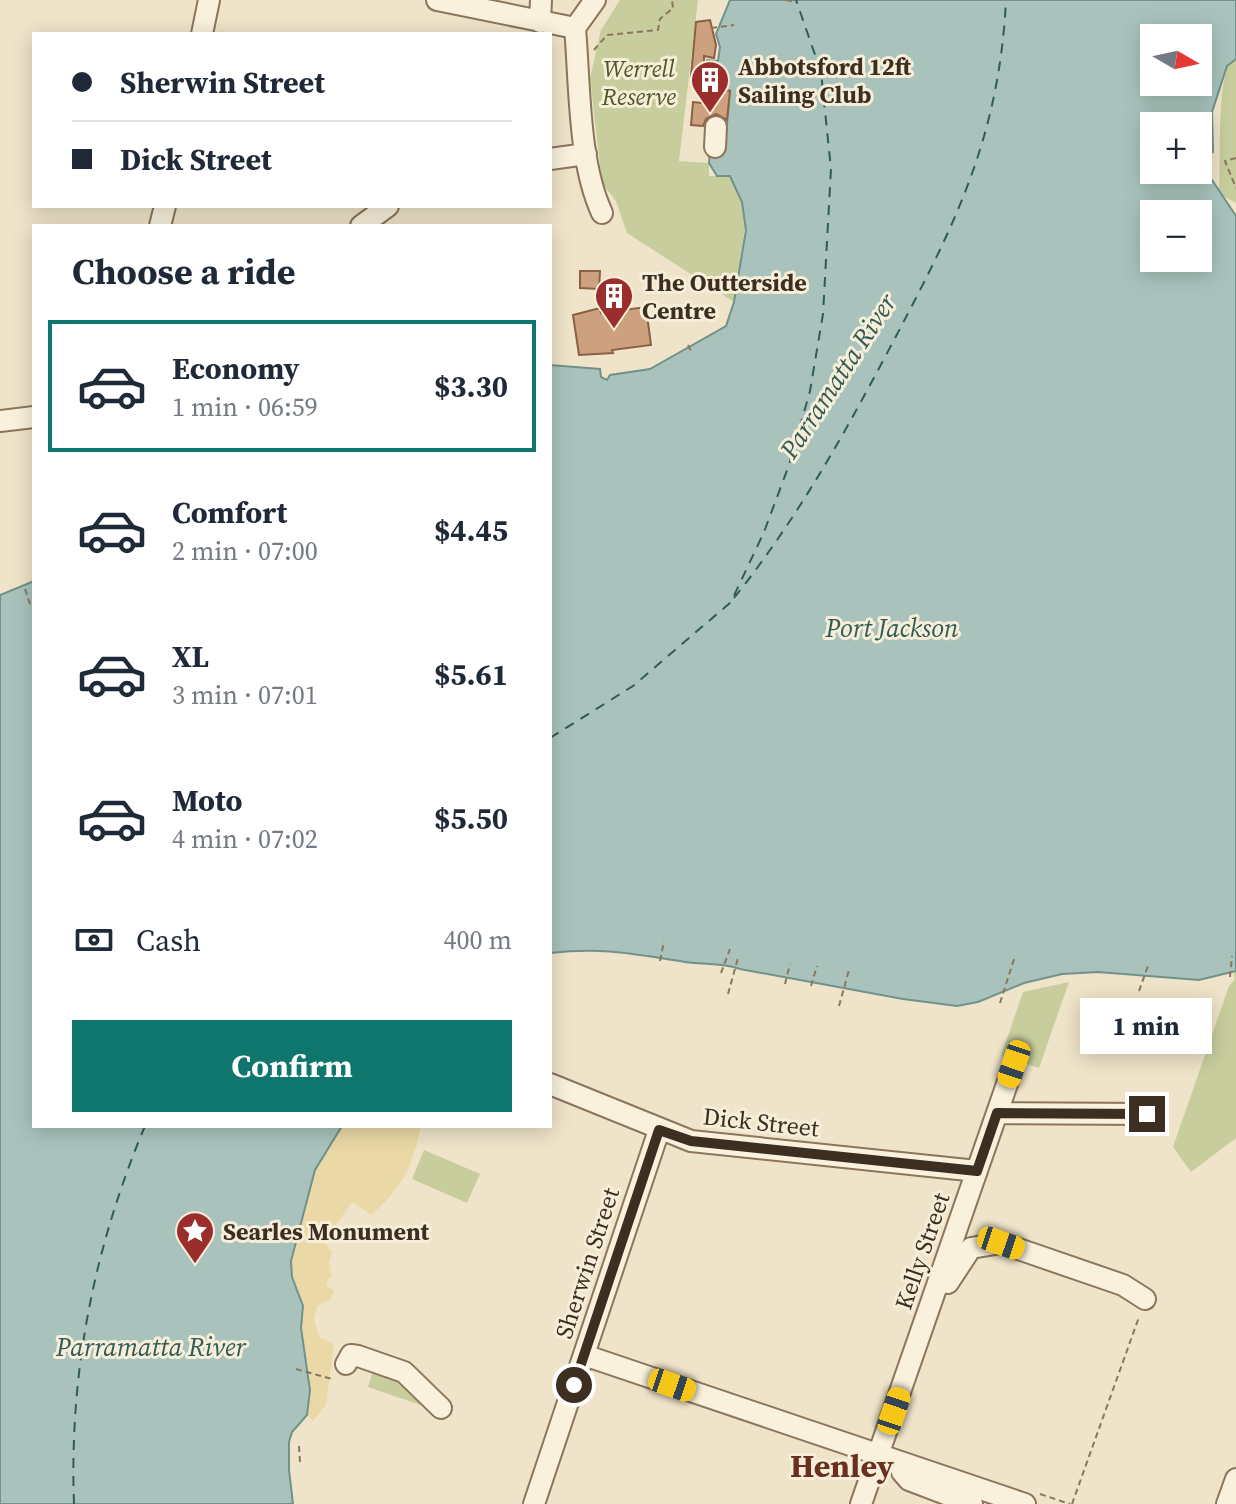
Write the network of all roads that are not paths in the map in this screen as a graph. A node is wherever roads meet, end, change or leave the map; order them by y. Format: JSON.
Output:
{"nodes":[{"id":1,"x":209,"y":0,"type":"edge"},
{"id":2,"x":437,"y":0,"type":"edge"},
{"id":3,"x":541,"y":0,"type":"edge"},
{"id":4,"x":595,"y":0,"type":"edge"},
{"id":5,"x":540,"y":22,"type":"junction"},
{"id":6,"x":575,"y":28,"type":"junction"},
{"id":7,"x":202,"y":32,"type":"edge"},
{"id":8,"x":586,"y":154,"type":"junction"},
{"id":9,"x":552,"y":159,"type":"edge"},
{"id":10,"x":385,"y":208,"type":"edge"},
{"id":11,"x":602,"y":213,"type":"dead end"},
{"id":12,"x":364,"y":224,"type":"edge"},
{"id":13,"x":32,"y":417,"type":"edge"},
{"id":14,"x":0,"y":421,"type":"edge"},
{"id":15,"x":1014,"y":1064,"type":"dead end"},
{"id":16,"x":552,"y":1085,"type":"edge"},
{"id":17,"x":997,"y":1113,"type":"junction"},
{"id":18,"x":1147,"y":1114,"type":"dead end"},
{"id":19,"x":659,"y":1130,"type":"junction"},
{"id":20,"x":977,"y":1171,"type":"junction"},
{"id":21,"x":1145,"y":1299,"type":"road end"},
{"id":22,"x":924,"y":1325,"type":"junction"},
{"id":23,"x":584,"y":1355,"type":"junction"},
{"id":24,"x":346,"y":1364,"type":"dead end"},
{"id":25,"x":441,"y":1408,"type":"dead end"},
{"id":26,"x":879,"y":1455,"type":"junction"},
{"id":27,"x":903,"y":1463,"type":"junction"},
{"id":28,"x":1236,"y":1479,"type":"edge"},
{"id":29,"x":534,"y":1504,"type":"edge"},
{"id":30,"x":861,"y":1504,"type":"edge"},
{"id":31,"x":972,"y":1504,"type":"edge"},
{"id":32,"x":1025,"y":1504,"type":"edge"},
{"id":33,"x":1227,"y":1504,"type":"edge"}],
"edges":[{"from":1,"to":7,"type":"street"},
{"from":2,"to":5,"type":"street"},
{"from":3,"to":5,"type":"street"},
{"from":4,"to":6,"type":"street"},
{"from":5,"to":6,"type":"street"},
{"from":6,"to":8,"type":"street"},
{"from":8,"to":9,"type":"street"},
{"from":8,"to":11,"type":"street"},
{"from":10,"to":12,"type":"street"},
{"from":13,"to":14,"type":"street"},
{"from":15,"to":17,"type":"street","name":"Kelly Street"},
{"from":16,"to":19,"type":"street","name":"Dick Street"},
{"from":17,"to":18,"type":"street"},
{"from":17,"to":20,"type":"street","name":"Kelly Street"},
{"from":19,"to":20,"type":"street","name":"Dick Street"},
{"from":19,"to":23,"type":"street","name":"Sherwin Street"},
{"from":20,"to":22,"type":"street","name":"Kelly Street"},
{"from":21,"to":22,"type":"street"},
{"from":22,"to":26,"type":"street","name":"Kelly Street"},
{"from":23,"to":26,"type":"street"},
{"from":23,"to":29,"type":"street","name":"Sherwin Street"},
{"from":24,"to":25,"type":"street"},
{"from":26,"to":27,"type":"street"},
{"from":26,"to":30,"type":"street","name":"Kelly Street"},
{"from":27,"to":31,"type":"street"},
{"from":27,"to":32,"type":"street"},
{"from":28,"to":33,"type":"street"}]}
